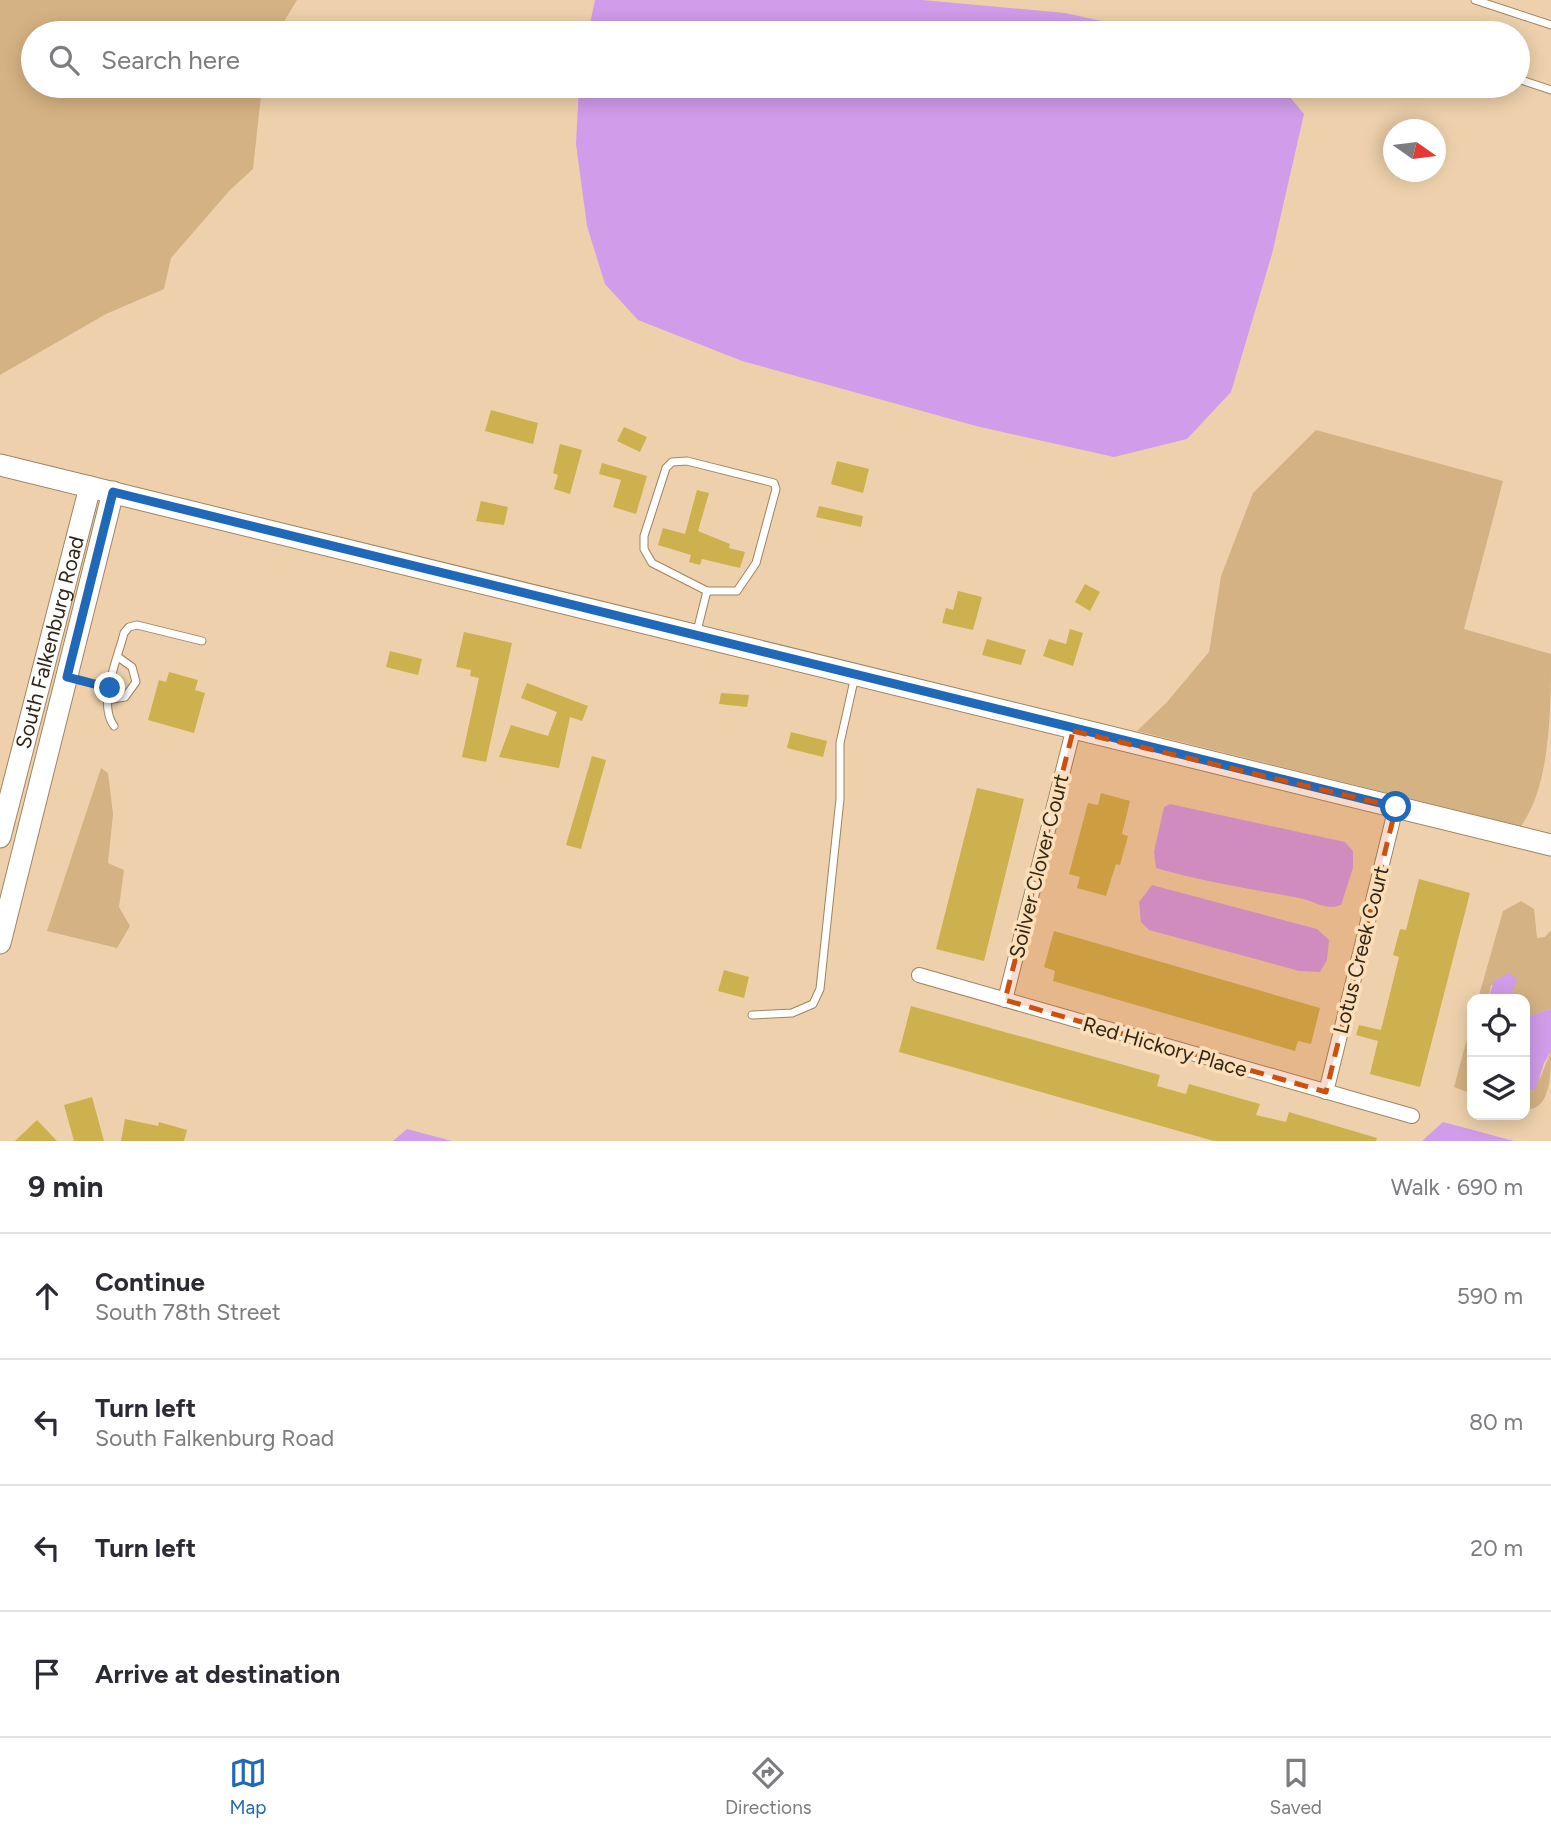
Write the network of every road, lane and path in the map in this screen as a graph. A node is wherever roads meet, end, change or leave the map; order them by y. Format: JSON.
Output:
{"nodes":[{"id":1,"x":1475,"y":0,"type":"edge"},
{"id":2,"x":1551,"y":25,"type":"edge"},
{"id":3,"x":1530,"y":83,"type":"edge"},
{"id":4,"x":1551,"y":90,"type":"edge"},
{"id":5,"x":0,"y":465,"type":"edge"},
{"id":6,"x":90,"y":487,"type":"junction"},
{"id":7,"x":113,"y":492,"type":"junction"},
{"id":8,"x":707,"y":591,"type":"junction"},
{"id":9,"x":696,"y":636,"type":"junction"},
{"id":10,"x":202,"y":641,"type":"dead end"},
{"id":11,"x":118,"y":657,"type":"junction"},
{"id":12,"x":855,"y":676,"type":"junction"},
{"id":13,"x":67,"y":677,"type":"junction"},
{"id":14,"x":110,"y":688,"type":"junction"},
{"id":15,"x":107,"y":700,"type":"junction"},
{"id":16,"x":114,"y":726,"type":"dead end"},
{"id":17,"x":1073,"y":731,"type":"junction"},
{"id":18,"x":1396,"y":807,"type":"junction"},
{"id":19,"x":0,"y":837,"type":"edge"},
{"id":20,"x":1551,"y":845,"type":"edge"},
{"id":21,"x":0,"y":943,"type":"edge"},
{"id":22,"x":919,"y":975,"type":"dead end"},
{"id":23,"x":1005,"y":1000,"type":"junction"},
{"id":24,"x":752,"y":1015,"type":"dead end"},
{"id":25,"x":1326,"y":1093,"type":"junction"},
{"id":26,"x":1412,"y":1116,"type":"dead end"}],
"edges":[{"from":1,"to":2,"type":"lane"},
{"from":3,"to":4,"type":"lane"},
{"from":5,"to":6,"type":"street"},
{"from":6,"to":7,"type":"street"},
{"from":6,"to":19,"type":"street","name":"South Falkenburg Road"},
{"from":7,"to":9,"type":"street"},
{"from":7,"to":13,"type":"street","name":"South Falkenburg Road"},
{"from":8,"to":8,"type":"lane"},
{"from":8,"to":9,"type":"lane"},
{"from":9,"to":12,"type":"street"},
{"from":10,"to":11,"type":"lane"},
{"from":11,"to":14,"type":"lane"},
{"from":11,"to":15,"type":"lane"},
{"from":12,"to":17,"type":"street"},
{"from":12,"to":24,"type":"lane"},
{"from":13,"to":14,"type":"lane"},
{"from":13,"to":21,"type":"street","name":"South Falkenburg Road"},
{"from":14,"to":15,"type":"lane"},
{"from":15,"to":16,"type":"lane"},
{"from":17,"to":18,"type":"street"},
{"from":17,"to":23,"type":"street","name":"Soilver Clover Court"},
{"from":18,"to":20,"type":"street"},
{"from":18,"to":25,"type":"street","name":"Lotus Creek Court"},
{"from":22,"to":23,"type":"street","name":"Red Hickory Place"},
{"from":23,"to":25,"type":"street","name":"Red Hickory Place"},
{"from":25,"to":26,"type":"street","name":"Red Hickory Place"}]}
